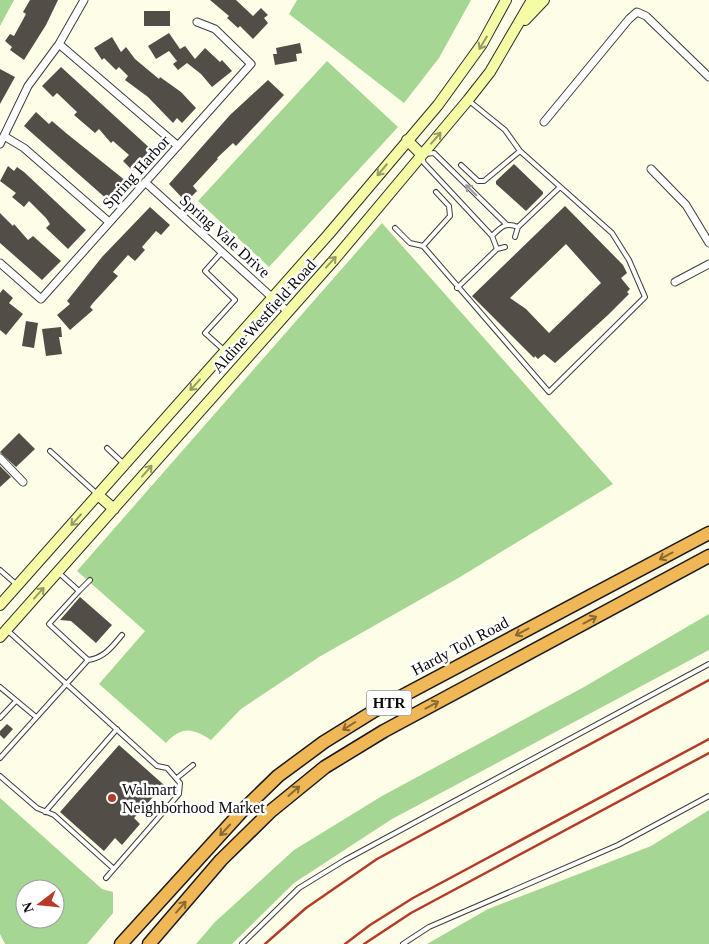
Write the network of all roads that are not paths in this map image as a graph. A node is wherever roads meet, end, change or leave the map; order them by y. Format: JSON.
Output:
{"nodes":[{"id":1,"x":84,"y":0,"type":"edge"},
{"id":2,"x":506,"y":0,"type":"edge"},
{"id":3,"x":532,"y":0,"type":"edge"},
{"id":4,"x":544,"y":0,"type":"edge"},
{"id":5,"x":198,"y":22,"type":"dead end"},
{"id":6,"x":514,"y":32,"type":"junction"},
{"id":7,"x":58,"y":44,"type":"junction"},
{"id":8,"x":709,"y":77,"type":"edge"},
{"id":9,"x":468,"y":100,"type":"junction"},
{"id":10,"x":544,"y":122,"type":"dead end"},
{"id":11,"x":4,"y":136,"type":"junction"},
{"id":12,"x":407,"y":140,"type":"junction"},
{"id":13,"x":0,"y":144,"type":"edge"},
{"id":14,"x":178,"y":146,"type":"junction"},
{"id":15,"x":520,"y":151,"type":"junction"},
{"id":16,"x":421,"y":154,"type":"junction"},
{"id":17,"x":461,"y":165,"type":"dead end"},
{"id":18,"x":651,"y":169,"type":"dead end"},
{"id":19,"x":145,"y":182,"type":"junction"},
{"id":20,"x":560,"y":187,"type":"junction"},
{"id":21,"x":436,"y":192,"type":"dead end"},
{"id":22,"x":109,"y":222,"type":"junction"},
{"id":23,"x":506,"y":224,"type":"junction"},
{"id":24,"x":518,"y":227,"type":"junction"},
{"id":25,"x":395,"y":228,"type":"dead end"},
{"id":26,"x":492,"y":236,"type":"junction"},
{"id":27,"x":515,"y":236,"type":"dead end"},
{"id":28,"x":709,"y":243,"type":"edge"},
{"id":29,"x":422,"y":246,"type":"junction"},
{"id":30,"x":505,"y":247,"type":"dead end"},
{"id":31,"x":496,"y":250,"type":"junction"},
{"id":32,"x":222,"y":252,"type":"junction"},
{"id":33,"x":0,"y":263,"type":"edge"},
{"id":34,"x":709,"y":264,"type":"edge"},
{"id":35,"x":675,"y":282,"type":"dead end"},
{"id":36,"x":457,"y":288,"type":"junction"},
{"id":37,"x":272,"y":298,"type":"junction"},
{"id":38,"x":287,"y":311,"type":"junction"},
{"id":39,"x":225,"y":352,"type":"junction"},
{"id":40,"x":107,"y":448,"type":"dead end"},
{"id":41,"x":50,"y":451,"type":"dead end"},
{"id":42,"x":0,"y":458,"type":"edge"},
{"id":43,"x":124,"y":464,"type":"junction"},
{"id":44,"x":23,"y":482,"type":"dead end"},
{"id":45,"x":98,"y":495,"type":"junction"},
{"id":46,"x":114,"y":509,"type":"junction"},
{"id":47,"x":709,"y":533,"type":"edge"},
{"id":48,"x":709,"y":556,"type":"edge"},
{"id":49,"x":0,"y":570,"type":"edge"},
{"id":50,"x":58,"y":572,"type":"junction"},
{"id":51,"x":90,"y":580,"type":"dead end"},
{"id":52,"x":17,"y":586,"type":"junction"},
{"id":53,"x":79,"y":591,"type":"junction"},
{"id":54,"x":0,"y":605,"type":"edge"},
{"id":55,"x":2,"y":630,"type":"edge"},
{"id":56,"x":122,"y":635,"type":"dead end"},
{"id":57,"x":88,"y":660,"type":"junction"},
{"id":58,"x":709,"y":664,"type":"edge"},
{"id":59,"x":66,"y":682,"type":"junction"},
{"id":60,"x":0,"y":687,"type":"edge"},
{"id":61,"x":16,"y":701,"type":"junction"},
{"id":62,"x":36,"y":717,"type":"junction"},
{"id":63,"x":0,"y":718,"type":"edge"},
{"id":64,"x":118,"y":729,"type":"junction"},
{"id":65,"x":0,"y":758,"type":"edge"},
{"id":66,"x":193,"y":766,"type":"dead end"},
{"id":67,"x":0,"y":776,"type":"edge"},
{"id":68,"x":178,"y":778,"type":"junction"},
{"id":69,"x":709,"y":796,"type":"edge"},
{"id":70,"x":45,"y":812,"type":"junction"},
{"id":71,"x":114,"y":869,"type":"junction"},
{"id":72,"x":106,"y":878,"type":"dead end"},
{"id":73,"x":120,"y":944,"type":"edge"},
{"id":74,"x":149,"y":944,"type":"edge"},
{"id":75,"x":242,"y":944,"type":"edge"},
{"id":76,"x":403,"y":944,"type":"edge"}],
"edges":[{"from":1,"to":7,"type":"street"},
{"from":2,"to":12,"type":"main road","name":"Aldine Westfield Road","one_way":true},
{"from":3,"to":6,"type":"main road","name":"Aldine Westfield Road"},
{"from":4,"to":6,"type":"main road"},
{"from":5,"to":14,"type":"street","name":"Spring Harbor"},
{"from":6,"to":9,"type":"main road","name":"Aldine Westfield Road"},
{"from":7,"to":11,"type":"street"},
{"from":7,"to":14,"type":"street"},
{"from":8,"to":10,"type":"street"},
{"from":9,"to":15,"type":"lane"},
{"from":16,"to":9,"type":"main road","name":"Aldine Westfield Road","one_way":true},
{"from":11,"to":13,"type":"street"},
{"from":11,"to":22,"type":"street"},
{"from":12,"to":16,"type":"main road"},
{"from":12,"to":37,"type":"main road","name":"Aldine Westfield Road","one_way":true},
{"from":14,"to":19,"type":"street","name":"Spring Harbor"},
{"from":15,"to":17,"type":"lane"},
{"from":15,"to":20,"type":"lane"},
{"from":23,"to":16,"type":"lane","one_way":true},
{"from":16,"to":26,"type":"lane"},
{"from":38,"to":16,"type":"main road","name":"Aldine Westfield Road","one_way":true},
{"from":18,"to":28,"type":"street"},
{"from":19,"to":22,"type":"street","name":"Spring Harbor"},
{"from":19,"to":32,"type":"street","name":"Spring Vale Drive"},
{"from":20,"to":24,"type":"lane"},
{"from":20,"to":36,"type":"lane"},
{"from":21,"to":29,"type":"lane"},
{"from":22,"to":33,"type":"street","name":"Spring Harbor"},
{"from":23,"to":24,"type":"lane"},
{"from":23,"to":26,"type":"lane"},
{"from":24,"to":27,"type":"lane"},
{"from":25,"to":29,"type":"lane"},
{"from":26,"to":31,"type":"lane"},
{"from":29,"to":36,"type":"lane"},
{"from":30,"to":31,"type":"lane"},
{"from":31,"to":36,"type":"lane"},
{"from":32,"to":37,"type":"street","name":"Spring Vale Drive"},
{"from":32,"to":39,"type":"lane"},
{"from":34,"to":35,"type":"street"},
{"from":37,"to":38,"type":"street","name":"Spring Vale Drive"},
{"from":37,"to":39,"type":"main road","name":"Aldine Westfield Road"},
{"from":46,"to":38,"type":"main road","name":"Aldine Westfield Road","one_way":true},
{"from":39,"to":43,"type":"main road","name":"Aldine Westfield Road","one_way":true},
{"from":40,"to":43,"type":"lane"},
{"from":41,"to":45,"type":"lane"},
{"from":42,"to":44,"type":"street"},
{"from":43,"to":45,"type":"main road","name":"Aldine Westfield Road"},
{"from":45,"to":46,"type":"main road"},
{"from":45,"to":52,"type":"main road","name":"Aldine Westfield Road","one_way":true},
{"from":46,"to":50,"type":"main road","name":"Aldine Westfield Road"},
{"from":47,"to":73,"type":"highway","name":"Hardy Toll Road","number":"HTR","one_way":true},
{"from":74,"to":48,"type":"highway","number":"HTR","one_way":true},
{"from":49,"to":52,"type":"lane"},
{"from":50,"to":53,"type":"lane"},
{"from":55,"to":50,"type":"main road","name":"Aldine Westfield Road","one_way":true},
{"from":51,"to":53,"type":"lane"},
{"from":52,"to":54,"type":"main road","name":"Aldine Westfield Road"},
{"from":53,"to":57,"type":"lane"},
{"from":55,"to":59,"type":"lane"},
{"from":56,"to":57,"type":"lane"},
{"from":57,"to":59,"type":"lane"},
{"from":58,"to":75,"type":"lane"},
{"from":59,"to":62,"type":"lane"},
{"from":59,"to":64,"type":"lane"},
{"from":60,"to":61,"type":"lane"},
{"from":61,"to":62,"type":"lane"},
{"from":61,"to":63,"type":"lane"},
{"from":62,"to":65,"type":"lane"},
{"from":64,"to":68,"type":"lane"},
{"from":64,"to":70,"type":"lane"},
{"from":66,"to":68,"type":"lane"},
{"from":67,"to":70,"type":"lane"},
{"from":68,"to":71,"type":"lane"},
{"from":69,"to":76,"type":"lane"},
{"from":70,"to":71,"type":"lane"},
{"from":71,"to":72,"type":"lane"}]}
